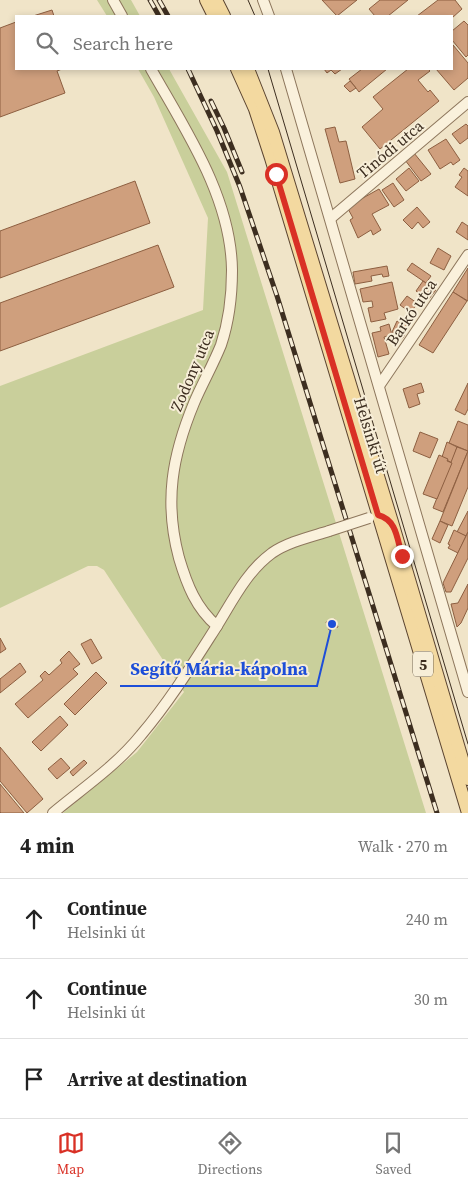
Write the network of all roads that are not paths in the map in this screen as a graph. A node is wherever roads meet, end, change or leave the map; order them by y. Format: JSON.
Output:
{"nodes":[{"id":1,"x":113,"y":0,"type":"edge"},
{"id":2,"x":206,"y":0,"type":"edge"},
{"id":3,"x":216,"y":0,"type":"edge"},
{"id":4,"x":263,"y":0,"type":"edge"},
{"id":5,"x":121,"y":15,"type":"edge"},
{"id":6,"x":214,"y":15,"type":"edge"},
{"id":7,"x":224,"y":15,"type":"edge"},
{"id":8,"x":269,"y":15,"type":"edge"},
{"id":9,"x":153,"y":70,"type":"edge"},
{"id":10,"x":237,"y":70,"type":"edge"},
{"id":11,"x":248,"y":70,"type":"edge"},
{"id":12,"x":286,"y":70,"type":"edge"},
{"id":13,"x":468,"y":102,"type":"edge"},
{"id":14,"x":331,"y":218,"type":"junction"},
{"id":15,"x":468,"y":255,"type":"edge"},
{"id":16,"x":379,"y":386,"type":"junction"},
{"id":17,"x":386,"y":501,"type":"junction"},
{"id":18,"x":373,"y":517,"type":"junction"},
{"id":19,"x":392,"y":522,"type":"junction"},
{"id":20,"x":217,"y":626,"type":"junction"},
{"id":21,"x":468,"y":692,"type":"edge"},
{"id":22,"x":468,"y":779,"type":"edge"},
{"id":23,"x":53,"y":813,"type":"edge"},
{"id":24,"x":468,"y":813,"type":"edge"}],
"edges":[{"from":1,"to":5,"type":"street"},
{"from":2,"to":6,"type":"main road"},
{"from":3,"to":7,"type":"main road"},
{"from":4,"to":8,"type":"street"},
{"from":9,"to":20,"type":"street","name":"Zodony utca"},
{"from":10,"to":18,"type":"main road","name":"Helsinki út","number":"5"},
{"from":11,"to":17,"type":"main road","name":"Helsinki út","number":"5"},
{"from":12,"to":14,"type":"street","name":"Helsinki út"},
{"from":13,"to":14,"type":"street","name":"Tinódi utca"},
{"from":14,"to":16,"type":"street","name":"Helsinki út"},
{"from":15,"to":16,"type":"street","name":"Barkó utca"},
{"from":16,"to":21,"type":"street","name":"Helsinki út"},
{"from":17,"to":18,"type":"main road"},
{"from":17,"to":19,"type":"main road","name":"Helsinki út","number":"5"},
{"from":18,"to":19,"type":"main road"},
{"from":18,"to":20,"type":"street","bridge":true},
{"from":18,"to":24,"type":"main road","name":"Helsinki út","number":"5"},
{"from":19,"to":22,"type":"main road","name":"Helsinki út","number":"5"},
{"from":20,"to":23,"type":"street"}]}
